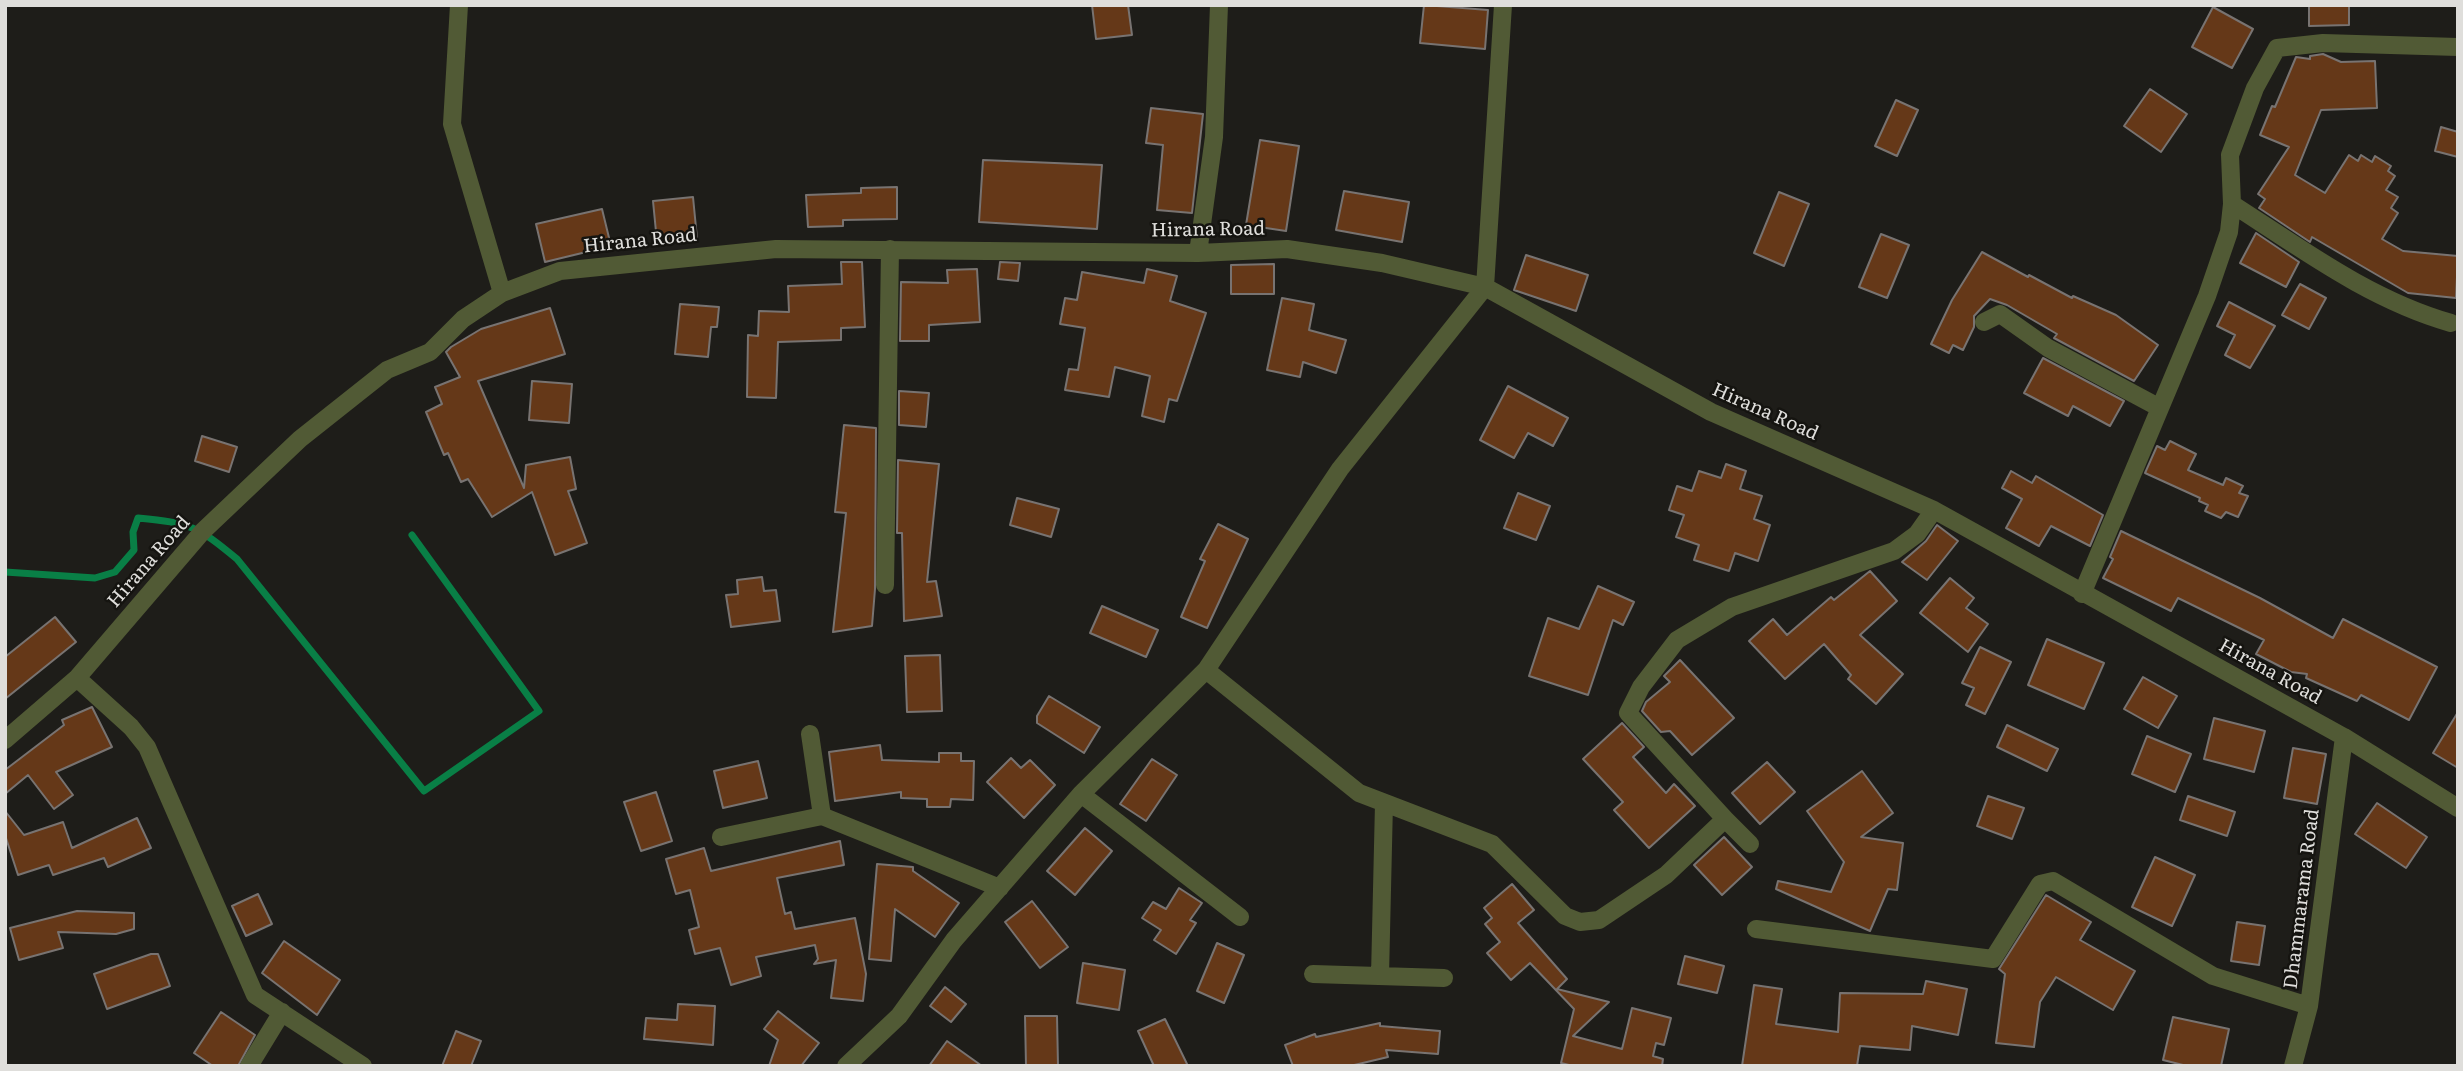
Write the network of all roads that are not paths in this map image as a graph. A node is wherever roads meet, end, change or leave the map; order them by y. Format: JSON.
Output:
{"nodes":[{"id":1,"x":459,"y":5,"type":"edge"},
{"id":2,"x":1219,"y":5,"type":"edge"},
{"id":3,"x":1503,"y":5,"type":"edge"},
{"id":4,"x":2458,"y":47,"type":"edge"},
{"id":5,"x":2232,"y":204,"type":"junction"},
{"id":6,"x":890,"y":249,"type":"junction"},
{"id":7,"x":1198,"y":253,"type":"junction"},
{"id":8,"x":1485,"y":287,"type":"junction"},
{"id":9,"x":502,"y":293,"type":"junction"},
{"id":10,"x":1984,"y":321,"type":"dead end"},
{"id":11,"x":2451,"y":323,"type":"dead end"},
{"id":12,"x":2160,"y":408,"type":"junction"},
{"id":13,"x":1934,"y":510,"type":"junction"},
{"id":14,"x":885,"y":585,"type":"dead end"},
{"id":15,"x":2082,"y":594,"type":"junction"},
{"id":16,"x":1206,"y":670,"type":"junction"},
{"id":17,"x":77,"y":678,"type":"junction"},
{"id":18,"x":810,"y":734,"type":"dead end"},
{"id":19,"x":2344,"y":737,"type":"junction"},
{"id":20,"x":5,"y":740,"type":"edge"},
{"id":21,"x":1082,"y":794,"type":"junction"},
{"id":22,"x":1384,"y":803,"type":"junction"},
{"id":23,"x":2458,"y":808,"type":"edge"},
{"id":24,"x":822,"y":816,"type":"junction"},
{"id":25,"x":1725,"y":819,"type":"junction"},
{"id":26,"x":721,"y":837,"type":"dead end"},
{"id":27,"x":1750,"y":844,"type":"dead end"},
{"id":28,"x":1000,"y":888,"type":"junction"},
{"id":29,"x":1240,"y":917,"type":"dead end"},
{"id":30,"x":1756,"y":929,"type":"dead end"},
{"id":31,"x":1312,"y":974,"type":"dead end"},
{"id":32,"x":1380,"y":976,"type":"junction"},
{"id":33,"x":1444,"y":978,"type":"dead end"},
{"id":34,"x":2309,"y":1006,"type":"junction"},
{"id":35,"x":282,"y":1012,"type":"junction"},
{"id":36,"x":249,"y":1066,"type":"edge"},
{"id":37,"x":363,"y":1066,"type":"edge"},
{"id":38,"x":846,"y":1066,"type":"edge"},
{"id":39,"x":2293,"y":1066,"type":"edge"}],
"edges":[{"from":1,"to":9,"type":"street"},
{"from":2,"to":7,"type":"street"},
{"from":3,"to":8,"type":"street"},
{"from":4,"to":5,"type":"street"},
{"from":5,"to":11,"type":"street"},
{"from":5,"to":12,"type":"street"},
{"from":6,"to":7,"type":"street","name":"Hirana Road"},
{"from":6,"to":9,"type":"street","name":"Hirana Road"},
{"from":6,"to":14,"type":"street"},
{"from":7,"to":8,"type":"street","name":"Hirana Road"},
{"from":8,"to":13,"type":"street","name":"Hirana Road"},
{"from":8,"to":16,"type":"street"},
{"from":9,"to":17,"type":"street","name":"Hirana Road"},
{"from":10,"to":12,"type":"street"},
{"from":12,"to":15,"type":"street"},
{"from":13,"to":15,"type":"street","name":"Hirana Road"},
{"from":13,"to":25,"type":"street"},
{"from":15,"to":19,"type":"street","name":"Hirana Road"},
{"from":16,"to":21,"type":"street"},
{"from":16,"to":22,"type":"street"},
{"from":17,"to":20,"type":"street","name":"Hirana Road"},
{"from":17,"to":35,"type":"street"},
{"from":18,"to":24,"type":"street"},
{"from":19,"to":23,"type":"street","name":"Hirana Road"},
{"from":19,"to":34,"type":"street","name":"Dhammarama Road"},
{"from":21,"to":28,"type":"street"},
{"from":21,"to":29,"type":"street"},
{"from":22,"to":25,"type":"street"},
{"from":22,"to":32,"type":"street"},
{"from":24,"to":26,"type":"street"},
{"from":24,"to":28,"type":"street"},
{"from":25,"to":27,"type":"street"},
{"from":28,"to":38,"type":"street"},
{"from":30,"to":34,"type":"street"},
{"from":31,"to":32,"type":"street"},
{"from":32,"to":33,"type":"street"},
{"from":34,"to":39,"type":"street","name":"Dhammarama Road"},
{"from":35,"to":36,"type":"street"},
{"from":35,"to":37,"type":"street"}]}
